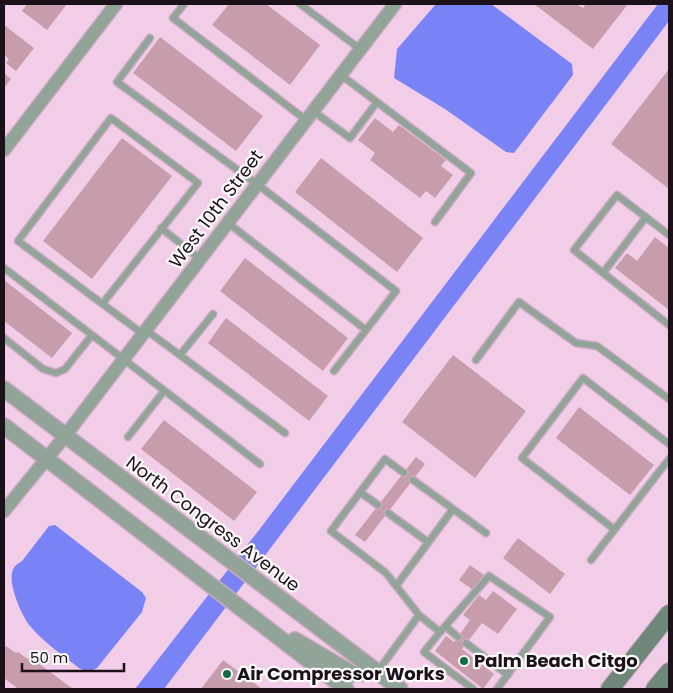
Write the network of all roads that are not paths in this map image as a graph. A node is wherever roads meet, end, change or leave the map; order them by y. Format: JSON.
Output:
{"nodes":[{"id":1,"x":116,"y":4,"type":"edge"},
{"id":2,"x":184,"y":4,"type":"edge"},
{"id":3,"x":300,"y":4,"type":"edge"},
{"id":4,"x":395,"y":4,"type":"edge"},
{"id":5,"x":150,"y":38,"type":"dead end"},
{"id":6,"x":360,"y":49,"type":"junction"},
{"id":7,"x":340,"y":75,"type":"junction"},
{"id":8,"x":377,"y":102,"type":"junction"},
{"id":9,"x":310,"y":115,"type":"junction"},
{"id":10,"x":4,"y":150,"type":"edge"},
{"id":11,"x":257,"y":184,"type":"junction"},
{"id":12,"x":646,"y":217,"type":"junction"},
{"id":13,"x":435,"y":222,"type":"dead end"},
{"id":14,"x":228,"y":223,"type":"junction"},
{"id":15,"x":161,"y":228,"type":"junction"},
{"id":16,"x":669,"y":235,"type":"edge"},
{"id":17,"x":200,"y":259,"type":"junction"},
{"id":18,"x":4,"y":268,"type":"edge"},
{"id":19,"x":603,"y":273,"type":"junction"},
{"id":20,"x":103,"y":303,"type":"junction"},
{"id":21,"x":213,"y":314,"type":"dead end"},
{"id":22,"x":669,"y":325,"type":"edge"},
{"id":23,"x":366,"y":330,"type":"junction"},
{"id":24,"x":145,"y":332,"type":"junction"},
{"id":25,"x":92,"y":335,"type":"junction"},
{"id":26,"x":4,"y":338,"type":"edge"},
{"id":27,"x":180,"y":355,"type":"junction"},
{"id":28,"x":124,"y":359,"type":"junction"},
{"id":29,"x":476,"y":360,"type":"dead end"},
{"id":30,"x":334,"y":370,"type":"dead end"},
{"id":31,"x":4,"y":388,"type":"edge"},
{"id":32,"x":164,"y":391,"type":"junction"},
{"id":33,"x":669,"y":399,"type":"edge"},
{"id":34,"x":4,"y":426,"type":"edge"},
{"id":35,"x":286,"y":433,"type":"dead end"},
{"id":36,"x":65,"y":436,"type":"junction"},
{"id":37,"x":128,"y":437,"type":"dead end"},
{"id":38,"x":669,"y":444,"type":"edge"},
{"id":39,"x":669,"y":458,"type":"edge"},
{"id":40,"x":47,"y":459,"type":"junction"},
{"id":41,"x":260,"y":464,"type":"dead end"},
{"id":42,"x":404,"y":473,"type":"dead end"},
{"id":43,"x":413,"y":480,"type":"dead end"},
{"id":44,"x":360,"y":492,"type":"junction"},
{"id":45,"x":378,"y":505,"type":"dead end"},
{"id":46,"x":453,"y":509,"type":"junction"},
{"id":47,"x":4,"y":511,"type":"edge"},
{"id":48,"x":388,"y":513,"type":"dead end"},
{"id":49,"x":614,"y":530,"type":"junction"},
{"id":50,"x":486,"y":533,"type":"dead end"},
{"id":51,"x":428,"y":542,"type":"junction"},
{"id":52,"x":591,"y":560,"type":"dead end"},
{"id":53,"x":396,"y":586,"type":"junction"},
{"id":54,"x":235,"y":604,"type":"junction"},
{"id":55,"x":669,"y":614,"type":"edge"},
{"id":56,"x":419,"y":615,"type":"junction"},
{"id":57,"x":443,"y":629,"type":"junction"},
{"id":58,"x":458,"y":636,"type":"dead end"},
{"id":59,"x":466,"y":643,"type":"dead end"},
{"id":60,"x":377,"y":672,"type":"junction"},
{"id":61,"x":669,"y":672,"type":"edge"},
{"id":62,"x":508,"y":675,"type":"junction"},
{"id":63,"x":346,"y":689,"type":"edge"},
{"id":64,"x":400,"y":689,"type":"edge"},
{"id":65,"x":472,"y":689,"type":"edge"},
{"id":66,"x":497,"y":689,"type":"edge"},
{"id":67,"x":610,"y":689,"type":"edge"},
{"id":68,"x":655,"y":689,"type":"edge"}],
"edges":[{"from":1,"to":10,"type":"street"},
{"from":2,"to":9,"type":"lane"},
{"from":3,"to":6,"type":"lane"},
{"from":4,"to":6,"type":"street","name":"West 10th Street"},
{"from":5,"to":11,"type":"lane"},
{"from":6,"to":7,"type":"street","name":"West 10th Street"},
{"from":7,"to":8,"type":"lane"},
{"from":7,"to":9,"type":"street","name":"West 10th Street"},
{"from":8,"to":9,"type":"lane"},
{"from":8,"to":13,"type":"lane"},
{"from":9,"to":11,"type":"street","name":"West 10th Street"},
{"from":11,"to":14,"type":"street","name":"West 10th Street"},
{"from":11,"to":23,"type":"lane"},
{"from":12,"to":16,"type":"lane"},
{"from":12,"to":19,"type":"lane"},
{"from":12,"to":19,"type":"lane"},
{"from":14,"to":17,"type":"street","name":"West 10th Street"},
{"from":14,"to":23,"type":"lane"},
{"from":15,"to":17,"type":"lane"},
{"from":15,"to":20,"type":"lane"},
{"from":15,"to":20,"type":"lane"},
{"from":17,"to":24,"type":"street","name":"West 10th Street"},
{"from":18,"to":25,"type":"lane"},
{"from":19,"to":22,"type":"lane"},
{"from":20,"to":24,"type":"lane"},
{"from":21,"to":27,"type":"lane"},
{"from":23,"to":30,"type":"lane"},
{"from":24,"to":27,"type":"lane"},
{"from":24,"to":28,"type":"street","name":"West 10th Street"},
{"from":25,"to":26,"type":"lane"},
{"from":25,"to":28,"type":"lane"},
{"from":27,"to":35,"type":"lane"},
{"from":28,"to":32,"type":"lane"},
{"from":28,"to":36,"type":"street","name":"West 10th Street"},
{"from":29,"to":33,"type":"lane"},
{"from":31,"to":36,"type":"street","name":"North Congress Avenue"},
{"from":32,"to":37,"type":"lane"},
{"from":32,"to":41,"type":"lane"},
{"from":34,"to":40,"type":"street"},
{"from":36,"to":40,"type":"street","name":"West 10th Street"},
{"from":36,"to":60,"type":"street","name":"North Congress Avenue"},
{"from":38,"to":49,"type":"lane"},
{"from":39,"to":49,"type":"lane"},
{"from":40,"to":47,"type":"street","name":"West 10th Street"},
{"from":40,"to":54,"type":"street"},
{"from":42,"to":44,"type":"lane"},
{"from":43,"to":46,"type":"lane"},
{"from":44,"to":45,"type":"lane"},
{"from":44,"to":53,"type":"lane"},
{"from":46,"to":50,"type":"lane"},
{"from":46,"to":51,"type":"lane"},
{"from":48,"to":51,"type":"lane"},
{"from":49,"to":52,"type":"lane"},
{"from":51,"to":53,"type":"lane"},
{"from":53,"to":56,"type":"lane"},
{"from":54,"to":60,"type":"street"},
{"from":54,"to":63,"type":"street"},
{"from":55,"to":67,"type":"main road"},
{"from":56,"to":57,"type":"lane"},
{"from":56,"to":60,"type":"lane"},
{"from":57,"to":58,"type":"lane"},
{"from":57,"to":62,"type":"lane"},
{"from":57,"to":65,"type":"lane"},
{"from":59,"to":62,"type":"lane"},
{"from":60,"to":64,"type":"street","name":"North Congress Avenue"},
{"from":61,"to":68,"type":"main road"},
{"from":62,"to":66,"type":"lane"}]}
